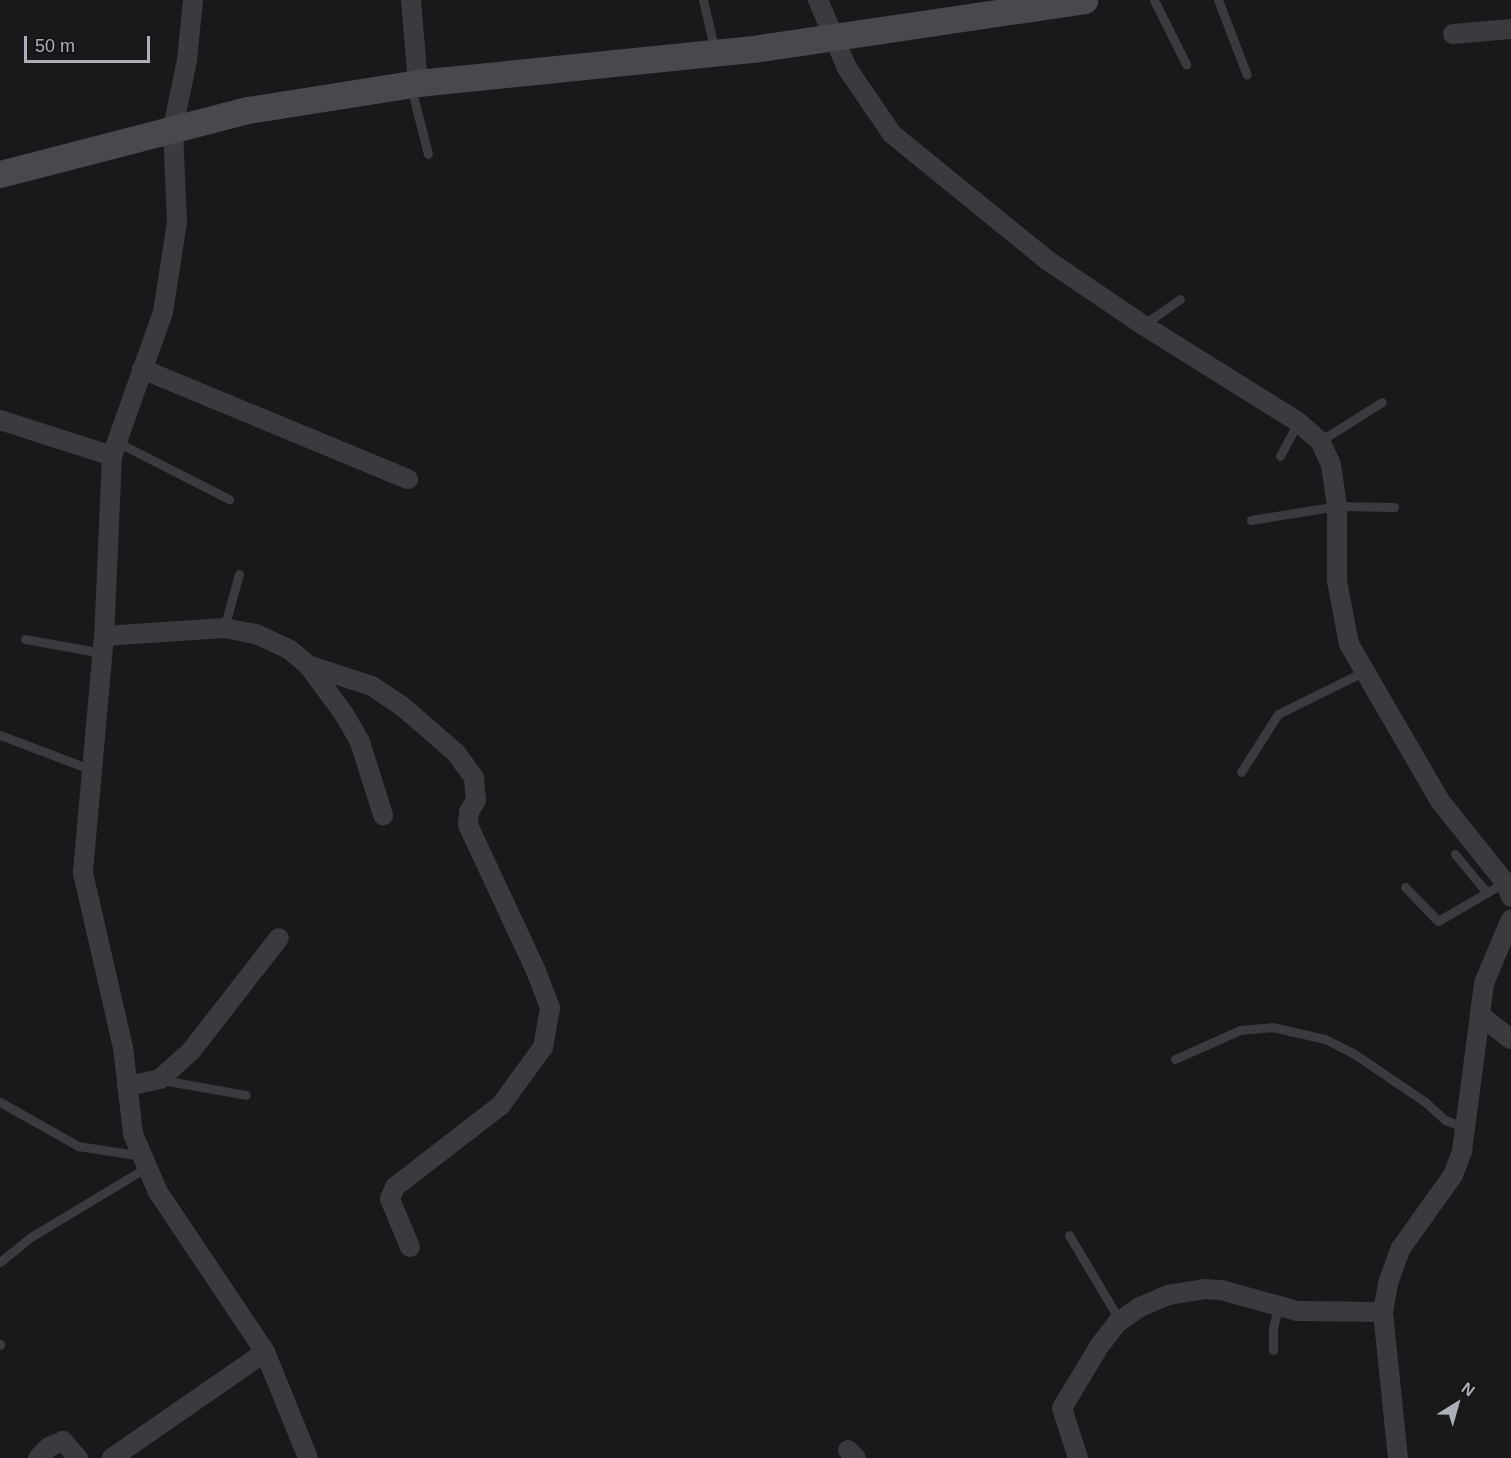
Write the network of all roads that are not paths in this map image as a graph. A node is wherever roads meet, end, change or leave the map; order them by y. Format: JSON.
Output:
{"nodes":[{"id":1,"x":193,"y":0,"type":"edge"},
{"id":2,"x":411,"y":0,"type":"edge"},
{"id":3,"x":703,"y":0,"type":"edge"},
{"id":4,"x":818,"y":0,"type":"edge"},
{"id":5,"x":1084,"y":0,"type":"edge"},
{"id":6,"x":1154,"y":0,"type":"edge"},
{"id":7,"x":1218,"y":0,"type":"edge"},
{"id":8,"x":1511,"y":29,"type":"edge"},
{"id":9,"x":1453,"y":34,"type":"dead end"},
{"id":10,"x":833,"y":36,"type":"junction"},
{"id":11,"x":715,"y":53,"type":"junction"},
{"id":12,"x":1186,"y":64,"type":"dead end"},
{"id":13,"x":1247,"y":75,"type":"dead end"},
{"id":14,"x":414,"y":84,"type":"junction"},
{"id":15,"x":173,"y":128,"type":"junction"},
{"id":16,"x":428,"y":154,"type":"dead end"},
{"id":17,"x":0,"y":174,"type":"edge"},
{"id":18,"x":1180,"y":298,"type":"dead end"},
{"id":19,"x":1143,"y":325,"type":"junction"},
{"id":20,"x":142,"y":369,"type":"junction"},
{"id":21,"x":1382,"y":402,"type":"dead end"},
{"id":22,"x":0,"y":420,"type":"edge"},
{"id":23,"x":1298,"y":422,"type":"junction"},
{"id":24,"x":1320,"y":441,"type":"junction"},
{"id":25,"x":114,"y":449,"type":"junction"},
{"id":26,"x":1280,"y":456,"type":"dead end"},
{"id":27,"x":408,"y":479,"type":"dead end"},
{"id":28,"x":229,"y":499,"type":"dead end"},
{"id":29,"x":1337,"y":506,"type":"junction"},
{"id":30,"x":1394,"y":507,"type":"dead end"},
{"id":31,"x":1251,"y":520,"type":"dead end"},
{"id":32,"x":239,"y":574,"type":"dead end"},
{"id":33,"x":224,"y":627,"type":"junction"},
{"id":34,"x":25,"y":639,"type":"dead end"},
{"id":35,"x":104,"y":644,"type":"junction"},
{"id":36,"x":308,"y":665,"type":"junction"},
{"id":37,"x":1365,"y":671,"type":"junction"},
{"id":38,"x":0,"y":735,"type":"edge"},
{"id":39,"x":92,"y":770,"type":"junction"},
{"id":40,"x":1241,"y":772,"type":"dead end"},
{"id":41,"x":383,"y":815,"type":"dead end"},
{"id":42,"x":1455,"y":854,"type":"dead end"},
{"id":43,"x":1405,"y":887,"type":"dead end"},
{"id":44,"x":1508,"y":890,"type":"edge"},
{"id":45,"x":1487,"y":892,"type":"junction"},
{"id":46,"x":1511,"y":919,"type":"edge"},
{"id":47,"x":279,"y":938,"type":"dead end"},
{"id":48,"x":1480,"y":1015,"type":"junction"},
{"id":49,"x":1511,"y":1039,"type":"edge"},
{"id":50,"x":1176,"y":1059,"type":"dead end"},
{"id":51,"x":160,"y":1079,"type":"junction"},
{"id":52,"x":127,"y":1086,"type":"junction"},
{"id":53,"x":246,"y":1095,"type":"dead end"},
{"id":54,"x":0,"y":1102,"type":"edge"},
{"id":55,"x":1466,"y":1128,"type":"junction"},
{"id":56,"x":145,"y":1161,"type":"junction"},
{"id":57,"x":1069,"y":1235,"type":"dead end"},
{"id":58,"x":410,"y":1247,"type":"dead end"},
{"id":59,"x":0,"y":1262,"type":"edge"},
{"id":60,"x":1278,"y":1308,"type":"junction"},
{"id":61,"x":1383,"y":1312,"type":"junction"},
{"id":62,"x":1120,"y":1321,"type":"junction"},
{"id":63,"x":1273,"y":1350,"type":"dead end"},
{"id":64,"x":265,"y":1352,"type":"junction"},
{"id":65,"x":38,"y":1458,"type":"edge"},
{"id":66,"x":78,"y":1458,"type":"edge"},
{"id":67,"x":112,"y":1458,"type":"edge"},
{"id":68,"x":308,"y":1458,"type":"edge"},
{"id":69,"x":1078,"y":1458,"type":"edge"},
{"id":70,"x":1398,"y":1458,"type":"edge"}],
"edges":[{"from":1,"to":15,"type":"street"},
{"from":2,"to":14,"type":"street"},
{"from":3,"to":11,"type":"lane"},
{"from":4,"to":10,"type":"street"},
{"from":5,"to":10,"type":"street"},
{"from":6,"to":12,"type":"lane"},
{"from":7,"to":13,"type":"lane"},
{"from":8,"to":9,"type":"street"},
{"from":10,"to":11,"type":"street"},
{"from":10,"to":19,"type":"street"},
{"from":11,"to":14,"type":"street"},
{"from":14,"to":15,"type":"street"},
{"from":14,"to":16,"type":"lane"},
{"from":15,"to":17,"type":"street"},
{"from":15,"to":20,"type":"street"},
{"from":18,"to":19,"type":"lane"},
{"from":19,"to":23,"type":"street"},
{"from":20,"to":25,"type":"street"},
{"from":20,"to":27,"type":"street"},
{"from":21,"to":24,"type":"lane"},
{"from":22,"to":25,"type":"street"},
{"from":23,"to":24,"type":"street"},
{"from":23,"to":26,"type":"lane"},
{"from":24,"to":29,"type":"street"},
{"from":25,"to":28,"type":"lane"},
{"from":25,"to":35,"type":"street"},
{"from":29,"to":30,"type":"lane"},
{"from":29,"to":31,"type":"lane"},
{"from":29,"to":37,"type":"street"},
{"from":32,"to":33,"type":"lane"},
{"from":33,"to":35,"type":"street"},
{"from":33,"to":36,"type":"street"},
{"from":34,"to":35,"type":"lane"},
{"from":35,"to":39,"type":"street"},
{"from":36,"to":41,"type":"street"},
{"from":36,"to":58,"type":"street"},
{"from":37,"to":40,"type":"lane"},
{"from":37,"to":44,"type":"street"},
{"from":38,"to":39,"type":"lane"},
{"from":39,"to":52,"type":"street"},
{"from":42,"to":45,"type":"lane"},
{"from":43,"to":45,"type":"lane"},
{"from":44,"to":45,"type":"lane"},
{"from":46,"to":48,"type":"street"},
{"from":47,"to":51,"type":"street"},
{"from":48,"to":49,"type":"street"},
{"from":48,"to":55,"type":"street"},
{"from":50,"to":55,"type":"lane"},
{"from":51,"to":52,"type":"street"},
{"from":51,"to":53,"type":"lane"},
{"from":52,"to":56,"type":"street"},
{"from":54,"to":56,"type":"lane"},
{"from":55,"to":61,"type":"street"},
{"from":56,"to":59,"type":"lane"},
{"from":56,"to":64,"type":"street"},
{"from":57,"to":62,"type":"lane"},
{"from":60,"to":61,"type":"street"},
{"from":60,"to":62,"type":"street"},
{"from":60,"to":63,"type":"lane"},
{"from":61,"to":70,"type":"street"},
{"from":62,"to":69,"type":"street"},
{"from":64,"to":67,"type":"street"},
{"from":64,"to":68,"type":"street"},
{"from":65,"to":66,"type":"street"}]}
